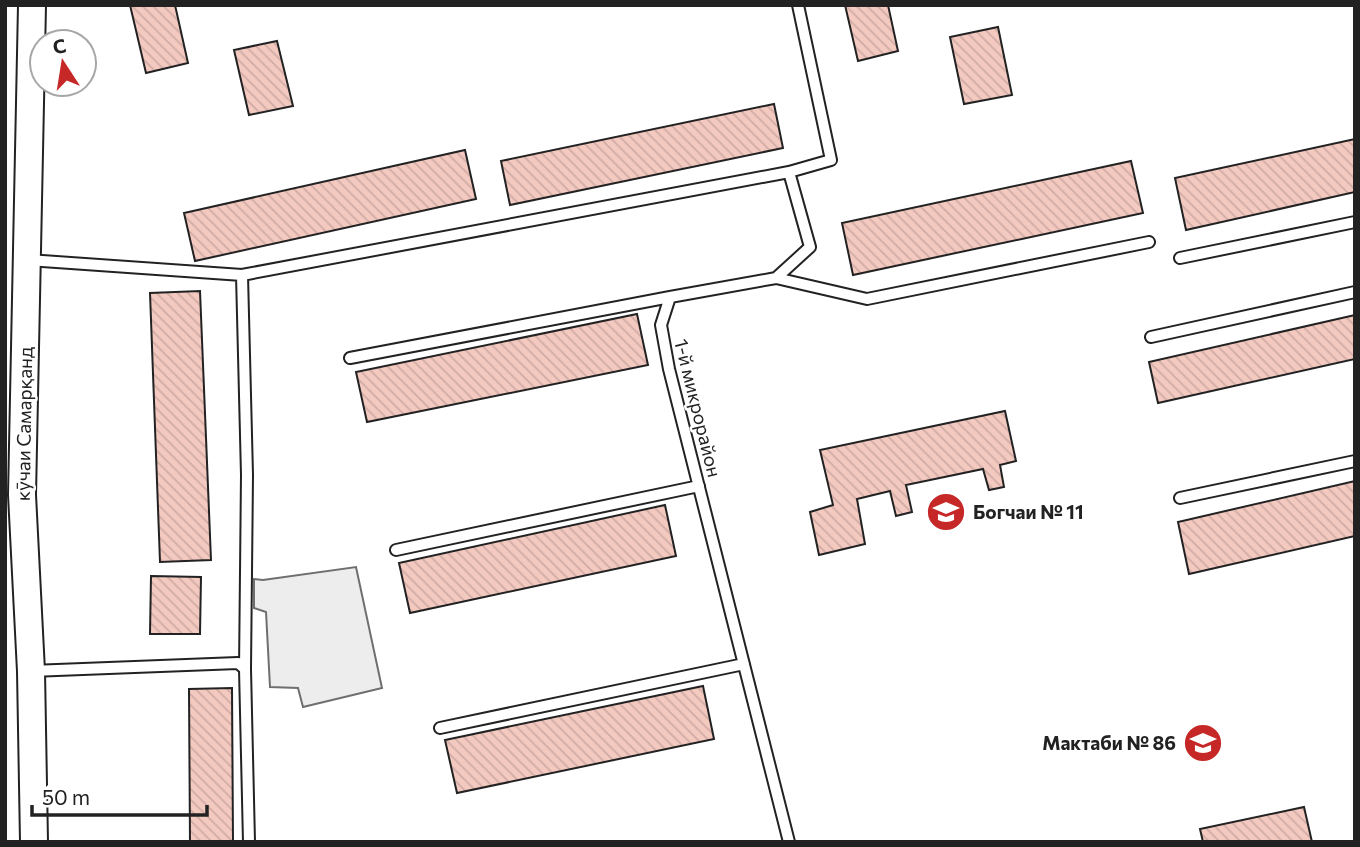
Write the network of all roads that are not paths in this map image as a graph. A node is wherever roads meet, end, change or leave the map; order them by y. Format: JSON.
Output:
{"nodes":[{"id":1,"x":32,"y":5,"type":"edge"},
{"id":2,"x":797,"y":5,"type":"edge"},
{"id":3,"x":789,"y":173,"type":"junction"},
{"id":4,"x":1355,"y":222,"type":"edge"},
{"id":5,"x":1149,"y":242,"type":"dead end"},
{"id":6,"x":1180,"y":258,"type":"dead end"},
{"id":7,"x":27,"y":260,"type":"junction"},
{"id":8,"x":242,"y":275,"type":"junction"},
{"id":9,"x":776,"y":278,"type":"junction"},
{"id":10,"x":1355,"y":292,"type":"edge"},
{"id":11,"x":670,"y":296,"type":"junction"},
{"id":12,"x":1151,"y":337,"type":"dead end"},
{"id":13,"x":351,"y":358,"type":"dead end"},
{"id":14,"x":1355,"y":461,"type":"edge"},
{"id":15,"x":699,"y":486,"type":"junction"},
{"id":16,"x":1180,"y":498,"type":"dead end"},
{"id":17,"x":396,"y":550,"type":"dead end"},
{"id":18,"x":744,"y":664,"type":"junction"},
{"id":19,"x":245,"y":669,"type":"junction"},
{"id":20,"x":30,"y":671,"type":"junction"},
{"id":21,"x":440,"y":728,"type":"dead end"},
{"id":22,"x":34,"y":842,"type":"edge"},
{"id":23,"x":249,"y":842,"type":"edge"},
{"id":24,"x":789,"y":842,"type":"edge"}],
"edges":[{"from":1,"to":7,"type":"street","name":"кӯчаи Самарқанд"},
{"from":2,"to":3,"type":"lane"},
{"from":3,"to":8,"type":"lane"},
{"from":3,"to":9,"type":"lane"},
{"from":4,"to":6,"type":"lane"},
{"from":5,"to":9,"type":"lane"},
{"from":7,"to":8,"type":"lane"},
{"from":7,"to":20,"type":"street","name":"кӯчаи Самарқанд"},
{"from":8,"to":19,"type":"lane"},
{"from":9,"to":11,"type":"lane"},
{"from":10,"to":12,"type":"lane"},
{"from":11,"to":13,"type":"lane"},
{"from":11,"to":15,"type":"lane","name":"1-й микрорайон"},
{"from":14,"to":16,"type":"lane"},
{"from":15,"to":17,"type":"lane"},
{"from":15,"to":18,"type":"lane","name":"1-й микрорайон"},
{"from":18,"to":21,"type":"lane"},
{"from":18,"to":24,"type":"lane","name":"1-й микрорайон"},
{"from":19,"to":20,"type":"lane"},
{"from":19,"to":23,"type":"lane"},
{"from":20,"to":22,"type":"street","name":"кӯчаи Самарқанд"}]}
